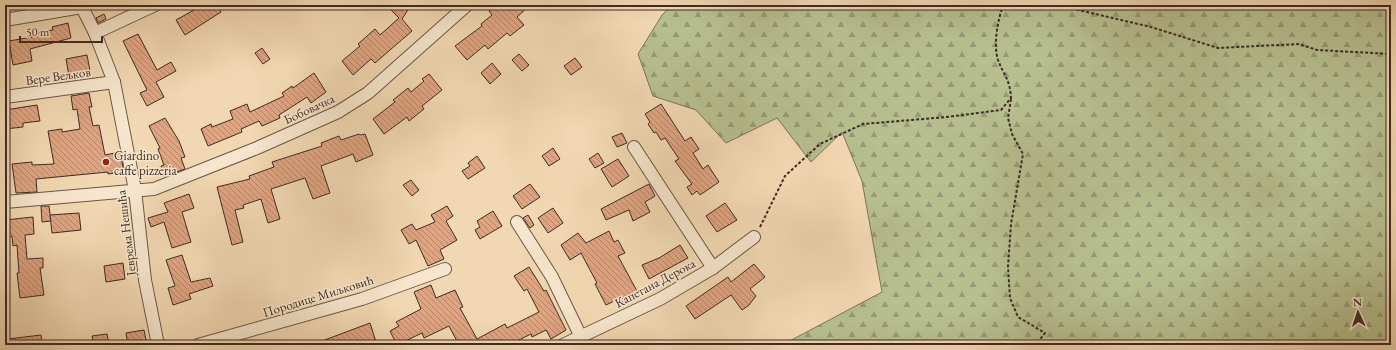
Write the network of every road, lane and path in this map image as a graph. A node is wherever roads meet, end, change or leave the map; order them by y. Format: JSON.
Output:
{"nodes":[{"id":1,"x":155,"y":5,"type":"edge"},
{"id":2,"x":467,"y":5,"type":"edge"},
{"id":3,"x":1003,"y":5,"type":"edge"},
{"id":4,"x":1057,"y":5,"type":"edge"},
{"id":5,"x":82,"y":6,"type":"edge"},
{"id":6,"x":5,"y":20,"type":"edge"},
{"id":7,"x":95,"y":32,"type":"junction"},
{"id":8,"x":1391,"y":54,"type":"edge"},
{"id":9,"x":114,"y":82,"type":"junction"},
{"id":10,"x":5,"y":97,"type":"edge"},
{"id":11,"x":1011,"y":98,"type":"junction"},
{"id":12,"x":634,"y":147,"type":"dead end"},
{"id":13,"x":135,"y":190,"type":"junction"},
{"id":14,"x":5,"y":202,"type":"edge"},
{"id":15,"x":517,"y":222,"type":"dead end"},
{"id":16,"x":754,"y":237,"type":"joint"},
{"id":17,"x":712,"y":268,"type":"junction"},
{"id":18,"x":445,"y":269,"type":"dead end"},
{"id":19,"x":581,"y":337,"type":"junction"},
{"id":20,"x":158,"y":345,"type":"edge"},
{"id":21,"x":198,"y":345,"type":"edge"},
{"id":22,"x":564,"y":345,"type":"edge"},
{"id":23,"x":1023,"y":345,"type":"edge"}],
"edges":[{"from":1,"to":7,"type":"street"},
{"from":2,"to":13,"type":"street","name":"Бобовачка"},
{"from":3,"to":11,"type":"path"},
{"from":4,"to":8,"type":"path"},
{"from":5,"to":6,"type":"street"},
{"from":5,"to":7,"type":"street","name":"Јеврема Нешића"},
{"from":7,"to":9,"type":"street","name":"Јеврема Нешића"},
{"from":9,"to":10,"type":"street","name":"Вере Вељков"},
{"from":9,"to":13,"type":"street","name":"Јеврема Нешића"},
{"from":11,"to":16,"type":"path"},
{"from":11,"to":23,"type":"path"},
{"from":12,"to":17,"type":"street"},
{"from":13,"to":14,"type":"street","name":"Бобовачка"},
{"from":13,"to":20,"type":"street","name":"Јеврема Нешића"},
{"from":15,"to":19,"type":"street"},
{"from":16,"to":17,"type":"street","name":"Капетана Дерока"},
{"from":17,"to":19,"type":"street","name":"Капетана Дерока"},
{"from":18,"to":21,"type":"street","name":"Породице Миљковић"},
{"from":19,"to":22,"type":"street","name":"Капетана Дерока"}]}
